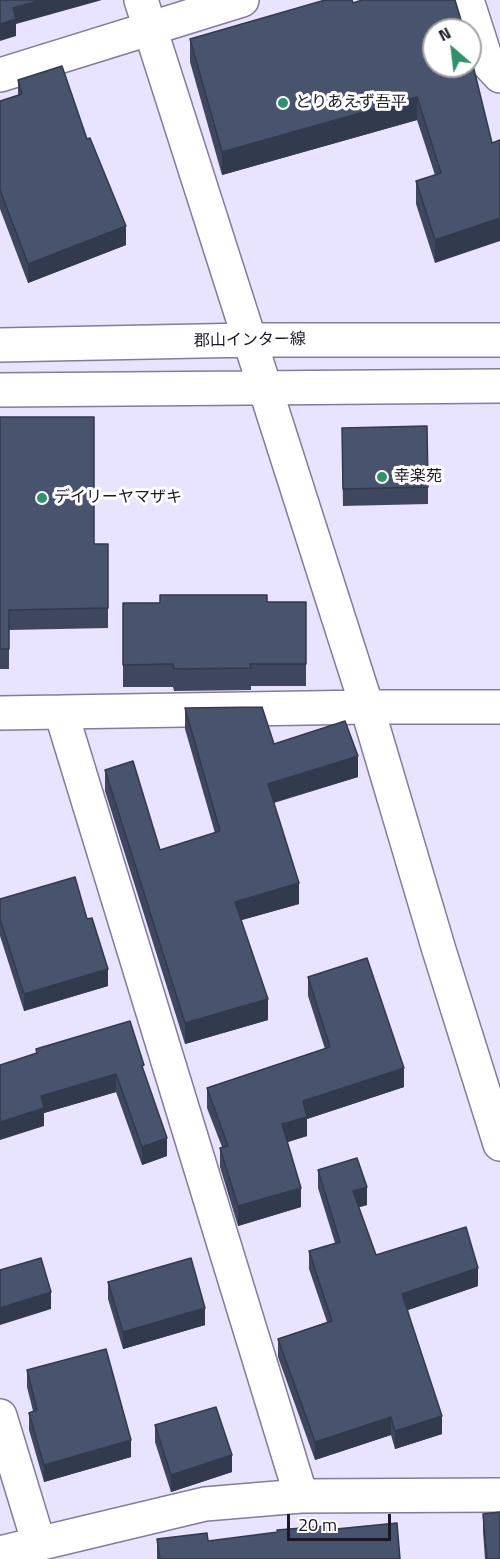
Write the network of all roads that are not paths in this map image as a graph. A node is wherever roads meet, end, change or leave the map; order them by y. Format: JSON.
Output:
{"nodes":[{"id":1,"x":242,"y":0,"type":"edge"},
{"id":2,"x":467,"y":0,"type":"edge"},
{"id":3,"x":146,"y":15,"type":"edge"},
{"id":4,"x":0,"y":75,"type":"edge"},
{"id":5,"x":500,"y":76,"type":"edge"},
{"id":6,"x":250,"y":340,"type":"junction"},
{"id":7,"x":500,"y":340,"type":"edge"},
{"id":8,"x":0,"y":345,"type":"edge"},
{"id":9,"x":500,"y":386,"type":"edge"},
{"id":10,"x":266,"y":388,"type":"junction"},
{"id":11,"x":0,"y":390,"type":"edge"},
{"id":12,"x":367,"y":707,"type":"junction"},
{"id":13,"x":500,"y":707,"type":"edge"},
{"id":14,"x":0,"y":712,"type":"edge"},
{"id":15,"x":61,"y":712,"type":"junction"},
{"id":16,"x":500,"y":1144,"type":"edge"},
{"id":17,"x":0,"y":1416,"type":"edge"},
{"id":18,"x":500,"y":1495,"type":"edge"},
{"id":19,"x":301,"y":1496,"type":"junction"},
{"id":20,"x":39,"y":1544,"type":"junction"},
{"id":21,"x":0,"y":1553,"type":"edge"}],
"edges":[{"from":1,"to":3,"type":"street"},
{"from":2,"to":5,"type":"street"},
{"from":3,"to":4,"type":"street"},
{"from":3,"to":6,"type":"street"},
{"from":6,"to":7,"type":"street","name":"郡山インター線"},
{"from":6,"to":8,"type":"street","name":"郡山インター線"},
{"from":6,"to":10,"type":"street"},
{"from":9,"to":10,"type":"street"},
{"from":10,"to":11,"type":"street"},
{"from":10,"to":12,"type":"street"},
{"from":12,"to":13,"type":"street"},
{"from":12,"to":15,"type":"street"},
{"from":12,"to":16,"type":"street"},
{"from":14,"to":15,"type":"street"},
{"from":15,"to":19,"type":"street"},
{"from":17,"to":20,"type":"street"},
{"from":18,"to":19,"type":"street"},
{"from":19,"to":20,"type":"street"},
{"from":20,"to":21,"type":"street"}]}
